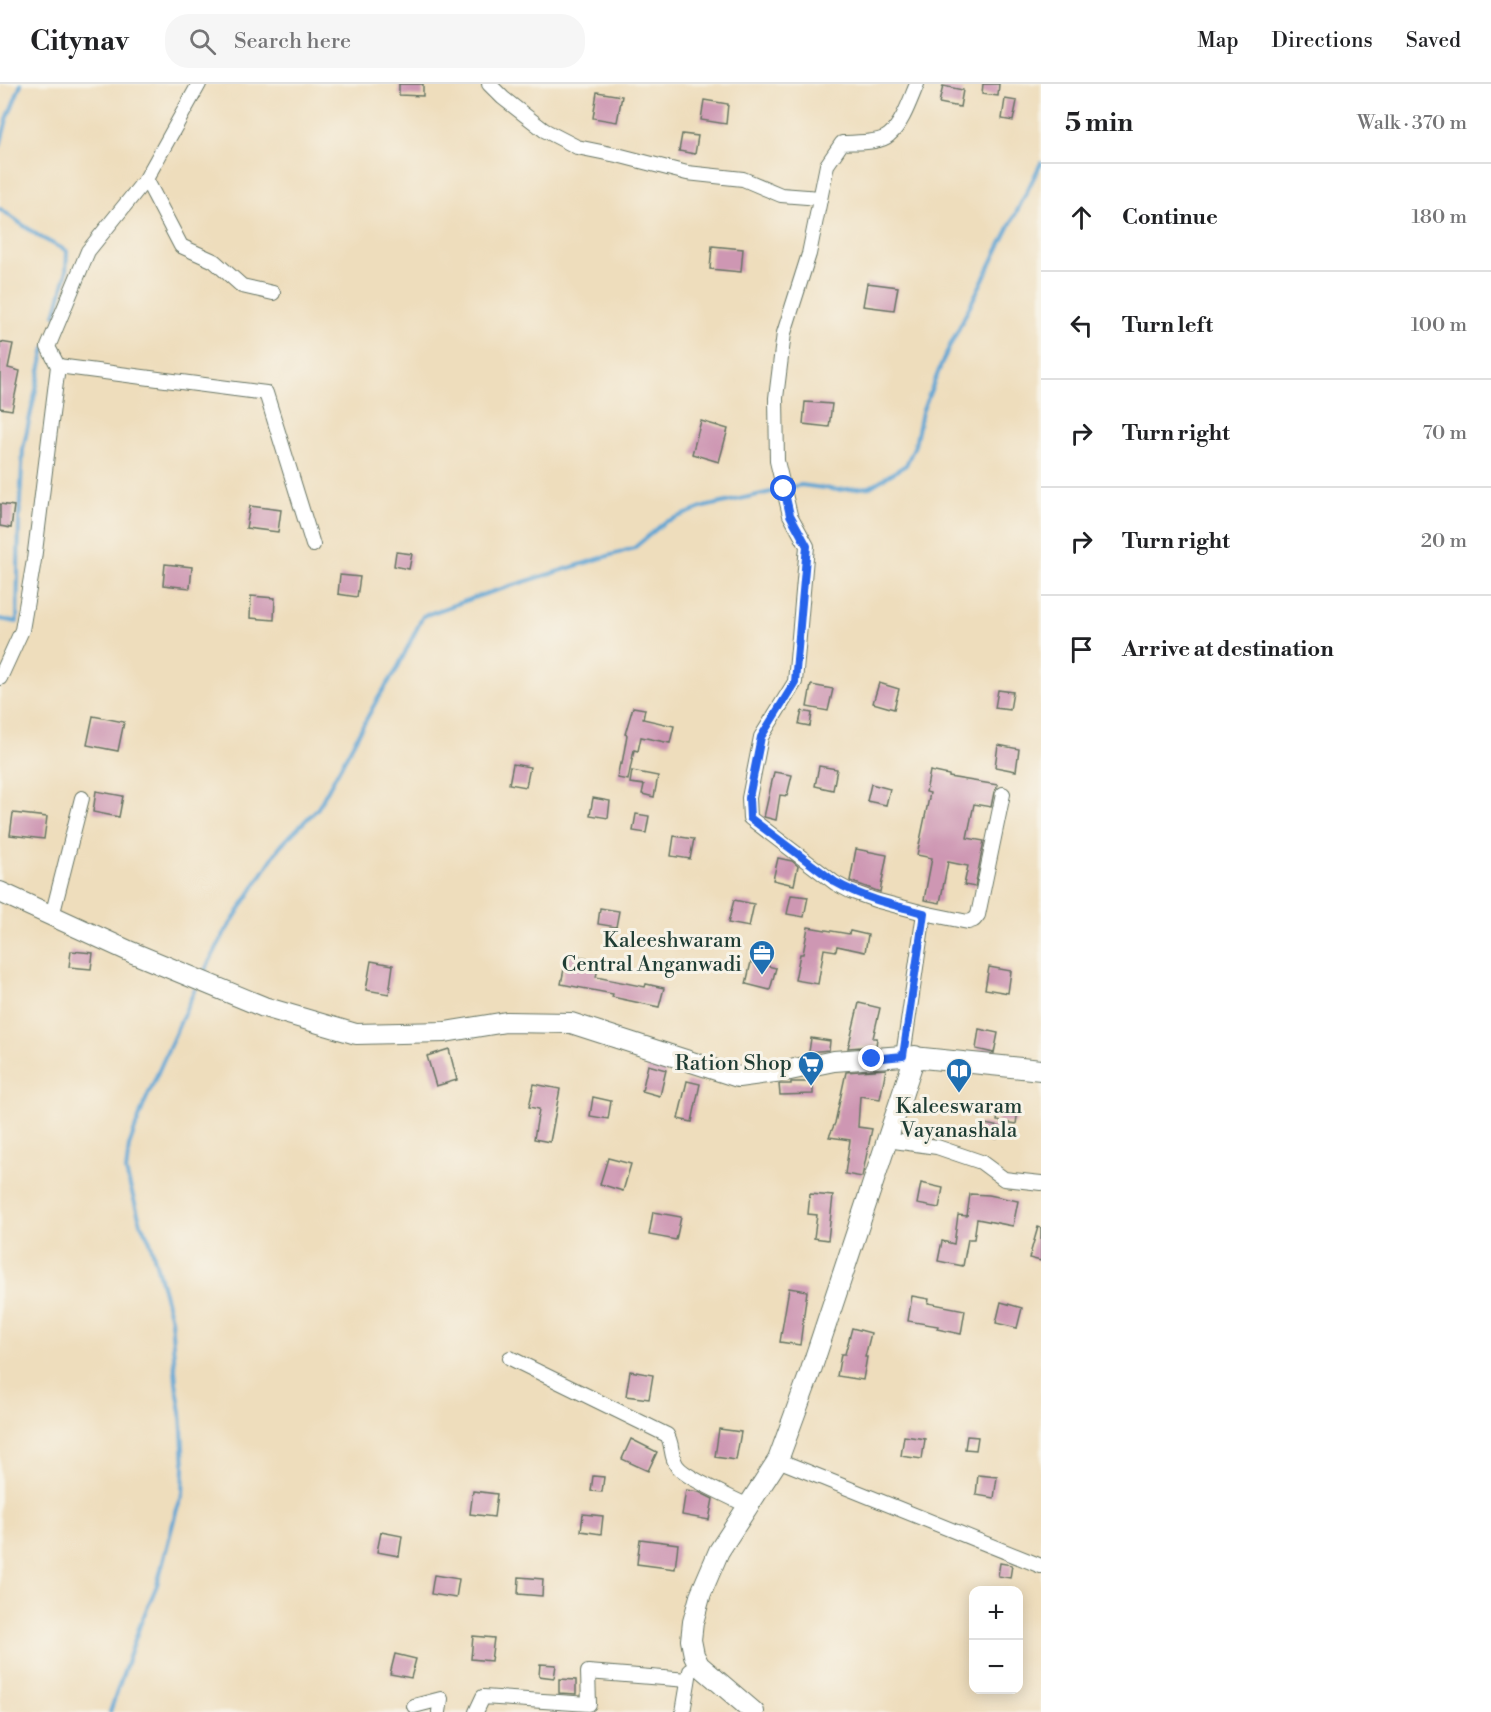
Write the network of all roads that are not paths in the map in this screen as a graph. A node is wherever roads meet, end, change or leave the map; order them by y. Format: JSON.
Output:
{"nodes":[{"id":1,"x":199,"y":84,"type":"edge"},
{"id":2,"x":489,"y":84,"type":"edge"},
{"id":3,"x":917,"y":84,"type":"edge"},
{"id":4,"x":146,"y":179,"type":"junction"},
{"id":5,"x":820,"y":198,"type":"junction"},
{"id":6,"x":273,"y":292,"type":"dead end"},
{"id":7,"x":58,"y":366,"type":"junction"},
{"id":8,"x":313,"y":545,"type":"dead end"},
{"id":9,"x":0,"y":678,"type":"edge"},
{"id":10,"x":1003,"y":794,"type":"dead end"},
{"id":11,"x":82,"y":798,"type":"dead end"},
{"id":12,"x":0,"y":892,"type":"edge"},
{"id":13,"x":924,"y":913,"type":"junction"},
{"id":14,"x":52,"y":916,"type":"junction"},
{"id":15,"x":909,"y":1056,"type":"junction"},
{"id":16,"x":1041,"y":1070,"type":"edge"},
{"id":17,"x":887,"y":1140,"type":"junction"},
{"id":18,"x":1041,"y":1183,"type":"edge"},
{"id":19,"x":510,"y":1358,"type":"dead end"},
{"id":20,"x":778,"y":1460,"type":"junction"},
{"id":21,"x":748,"y":1506,"type":"junction"},
{"id":22,"x":1041,"y":1566,"type":"edge"},
{"id":23,"x":693,"y":1654,"type":"junction"},
{"id":24,"x":688,"y":1680,"type":"junction"},
{"id":25,"x":414,"y":1706,"type":"dead end"},
{"id":26,"x":439,"y":1712,"type":"edge"},
{"id":27,"x":476,"y":1712,"type":"edge"},
{"id":28,"x":683,"y":1712,"type":"edge"},
{"id":29,"x":754,"y":1712,"type":"edge"}],
"edges":[{"from":1,"to":4,"type":"street"},
{"from":2,"to":5,"type":"street"},
{"from":3,"to":5,"type":"street"},
{"from":4,"to":6,"type":"street"},
{"from":4,"to":7,"type":"street"},
{"from":5,"to":13,"type":"street"},
{"from":7,"to":8,"type":"street"},
{"from":7,"to":9,"type":"street"},
{"from":10,"to":13,"type":"street"},
{"from":11,"to":14,"type":"street"},
{"from":12,"to":14,"type":"street"},
{"from":13,"to":15,"type":"street"},
{"from":14,"to":15,"type":"street"},
{"from":15,"to":16,"type":"street"},
{"from":15,"to":17,"type":"street"},
{"from":17,"to":18,"type":"street"},
{"from":17,"to":20,"type":"street"},
{"from":19,"to":21,"type":"street"},
{"from":20,"to":21,"type":"street"},
{"from":20,"to":22,"type":"street"},
{"from":21,"to":23,"type":"street"},
{"from":23,"to":24,"type":"street"},
{"from":23,"to":29,"type":"street"},
{"from":24,"to":27,"type":"street"},
{"from":24,"to":28,"type":"street"},
{"from":25,"to":26,"type":"street"}]}
